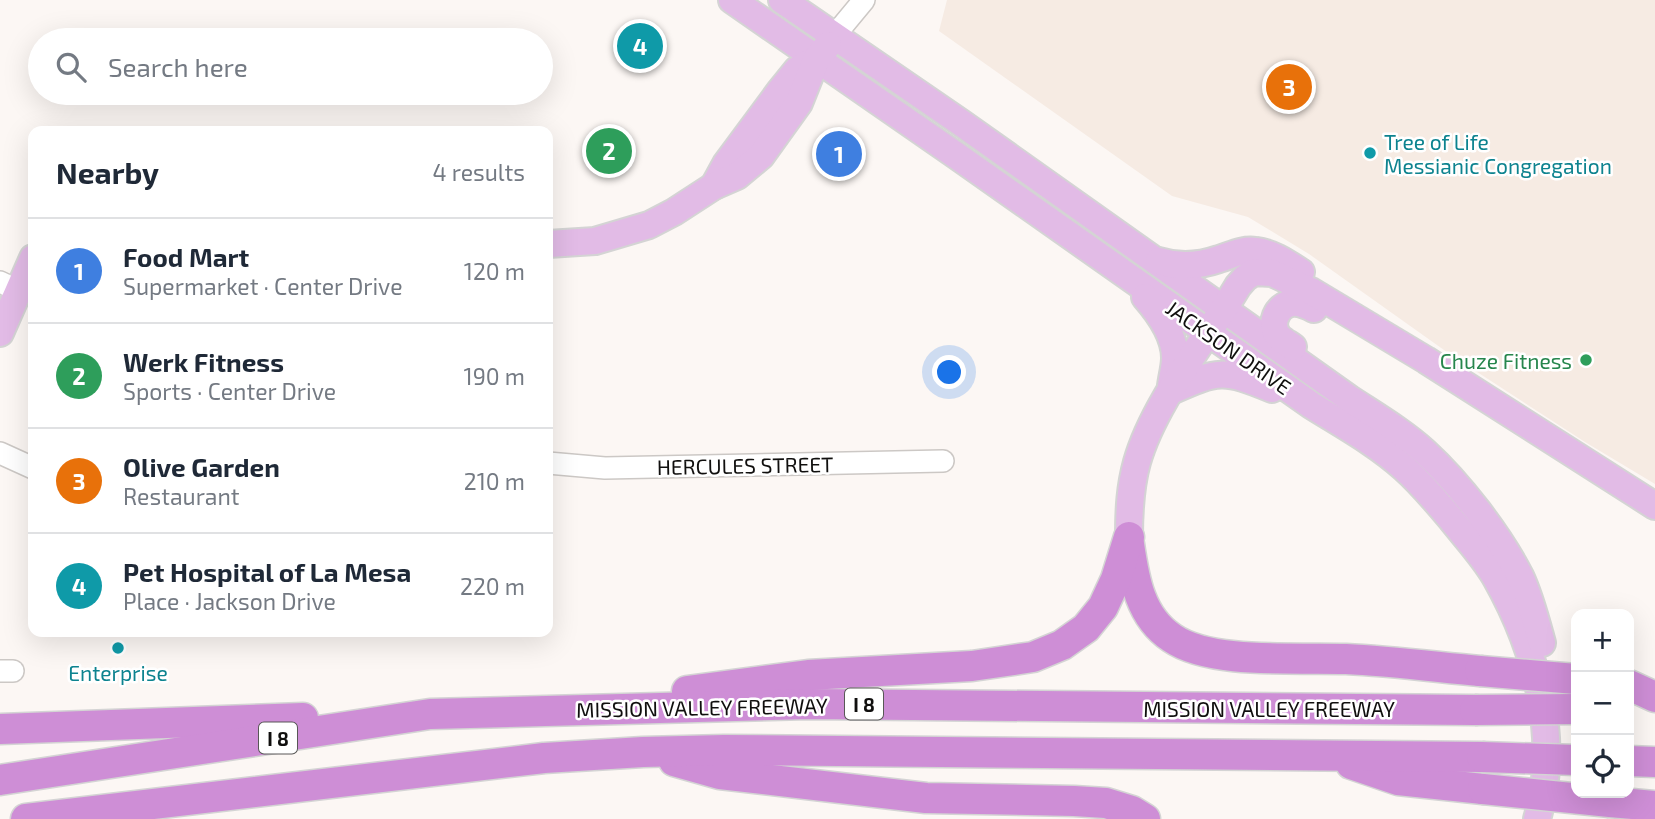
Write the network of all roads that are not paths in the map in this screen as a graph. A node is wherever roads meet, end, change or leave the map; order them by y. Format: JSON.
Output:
{"nodes":[{"id":1,"x":732,"y":0,"type":"edge"},
{"id":2,"x":782,"y":0,"type":"edge"},
{"id":3,"x":864,"y":0,"type":"edge"},
{"id":4,"x":835,"y":35,"type":"junction"},
{"id":5,"x":817,"y":58,"type":"junction"},
{"id":6,"x":1001,"y":188,"type":"junction"},
{"id":7,"x":1094,"y":218,"type":"junction"},
{"id":8,"x":553,"y":244,"type":"edge"},
{"id":9,"x":1153,"y":259,"type":"junction"},
{"id":10,"x":28,"y":264,"type":"edge"},
{"id":11,"x":1120,"y":270,"type":"junction"},
{"id":12,"x":10,"y":286,"type":"edge"},
{"id":13,"x":1225,"y":309,"type":"junction"},
{"id":14,"x":1314,"y":309,"type":"junction"},
{"id":15,"x":1209,"y":332,"type":"junction"},
{"id":16,"x":0,"y":333,"type":"edge"},
{"id":17,"x":1399,"y":343,"type":"junction"},
{"id":18,"x":1171,"y":391,"type":"junction"},
{"id":19,"x":1350,"y":399,"type":"junction"},
{"id":20,"x":1311,"y":405,"type":"junction"},
{"id":21,"x":1500,"y":408,"type":"junction"},
{"id":22,"x":0,"y":453,"type":"edge"},
{"id":23,"x":943,"y":461,"type":"dead end"},
{"id":24,"x":553,"y":463,"type":"edge"},
{"id":25,"x":28,"y":466,"type":"edge"},
{"id":26,"x":1414,"y":478,"type":"junction"},
{"id":27,"x":1655,"y":506,"type":"edge"},
{"id":28,"x":1129,"y":537,"type":"junction"},
{"id":29,"x":1520,"y":577,"type":"junction"},
{"id":30,"x":1571,"y":679,"type":"edge"},
{"id":31,"x":1634,"y":687,"type":"edge"},
{"id":32,"x":1655,"y":697,"type":"edge"},
{"id":33,"x":1571,"y":709,"type":"edge"},
{"id":34,"x":1634,"y":709,"type":"edge"},
{"id":35,"x":1655,"y":709,"type":"edge"},
{"id":36,"x":528,"y":712,"type":"junction"},
{"id":37,"x":429,"y":714,"type":"junction"},
{"id":38,"x":0,"y":729,"type":"edge"},
{"id":39,"x":643,"y":752,"type":"junction"},
{"id":40,"x":1328,"y":756,"type":"junction"},
{"id":41,"x":1571,"y":760,"type":"edge"},
{"id":42,"x":1634,"y":761,"type":"edge"},
{"id":43,"x":1655,"y":762,"type":"edge"},
{"id":44,"x":0,"y":780,"type":"edge"},
{"id":45,"x":1655,"y":806,"type":"edge"},
{"id":46,"x":29,"y":819,"type":"edge"},
{"id":47,"x":1145,"y":819,"type":"edge"},
{"id":48,"x":1537,"y":819,"type":"edge"},
{"id":49,"x":1553,"y":819,"type":"edge"}],
"edges":[{"from":1,"to":5,"type":"main road","name":"JACKSON DRIVE"},
{"from":2,"to":4,"type":"main road","name":"JACKSON DRIVE"},
{"from":3,"to":4,"type":"street"},
{"from":4,"to":5,"type":"main road"},
{"from":4,"to":7,"type":"main road","name":"JACKSON DRIVE"},
{"from":5,"to":6,"type":"main road","name":"JACKSON DRIVE"},
{"from":5,"to":8,"type":"main road"},
{"from":6,"to":7,"type":"main road"},
{"from":6,"to":11,"type":"main road","name":"JACKSON DRIVE"},
{"from":7,"to":9,"type":"main road","name":"JACKSON DRIVE"},
{"from":9,"to":13,"type":"main road","name":"JACKSON DRIVE"},
{"from":9,"to":17,"type":"main road"},
{"from":10,"to":12,"type":"main road"},
{"from":11,"to":15,"type":"main road","name":"JACKSON DRIVE"},
{"from":11,"to":18,"type":"main road"},
{"from":12,"to":16,"type":"main road"},
{"from":13,"to":14,"type":"main road"},
{"from":13,"to":15,"type":"main road"},
{"from":13,"to":17,"type":"main road"},
{"from":13,"to":19,"type":"main road","name":"JACKSON DRIVE"},
{"from":14,"to":19,"type":"main road"},
{"from":14,"to":21,"type":"main road"},
{"from":15,"to":18,"type":"main road"},
{"from":15,"to":20,"type":"main road","name":"JACKSON DRIVE"},
{"from":17,"to":21,"type":"main road"},
{"from":18,"to":20,"type":"main road"},
{"from":18,"to":28,"type":"main road"},
{"from":19,"to":29,"type":"main road","name":"JACKSON DRIVE"},
{"from":20,"to":26,"type":"main road","name":"JACKSON DRIVE"},
{"from":21,"to":27,"type":"main road"},
{"from":22,"to":25,"type":"street"},
{"from":23,"to":24,"type":"street","name":"HERCULES STREET"},
{"from":26,"to":29,"type":"main road"},
{"from":26,"to":48,"type":"main road","name":"JACKSON DRIVE"},
{"from":28,"to":30,"type":"highway","bridge":true},
{"from":28,"to":36,"type":"highway"},
{"from":29,"to":49,"type":"main road","name":"JACKSON DRIVE"},
{"from":31,"to":32,"type":"highway"},
{"from":33,"to":36,"type":"highway","name":"MISSION VALLEY FREEWAY","number":"I 8","bridge":true},
{"from":34,"to":35,"type":"highway"},
{"from":36,"to":37,"type":"highway","name":"MISSION VALLEY FREEWAY","number":"I 8"},
{"from":37,"to":38,"type":"highway"},
{"from":37,"to":44,"type":"highway","name":"MISSION VALLEY FREEWAY","number":"I 8"},
{"from":39,"to":40,"type":"highway","name":"MISSION VALLEY FREEWAY"},
{"from":39,"to":46,"type":"highway","name":"MISSION VALLEY FREEWAY"},
{"from":39,"to":47,"type":"highway"},
{"from":40,"to":41,"type":"highway","name":"MISSION VALLEY FREEWAY","bridge":true},
{"from":40,"to":45,"type":"highway","bridge":true},
{"from":42,"to":43,"type":"highway"}]}
